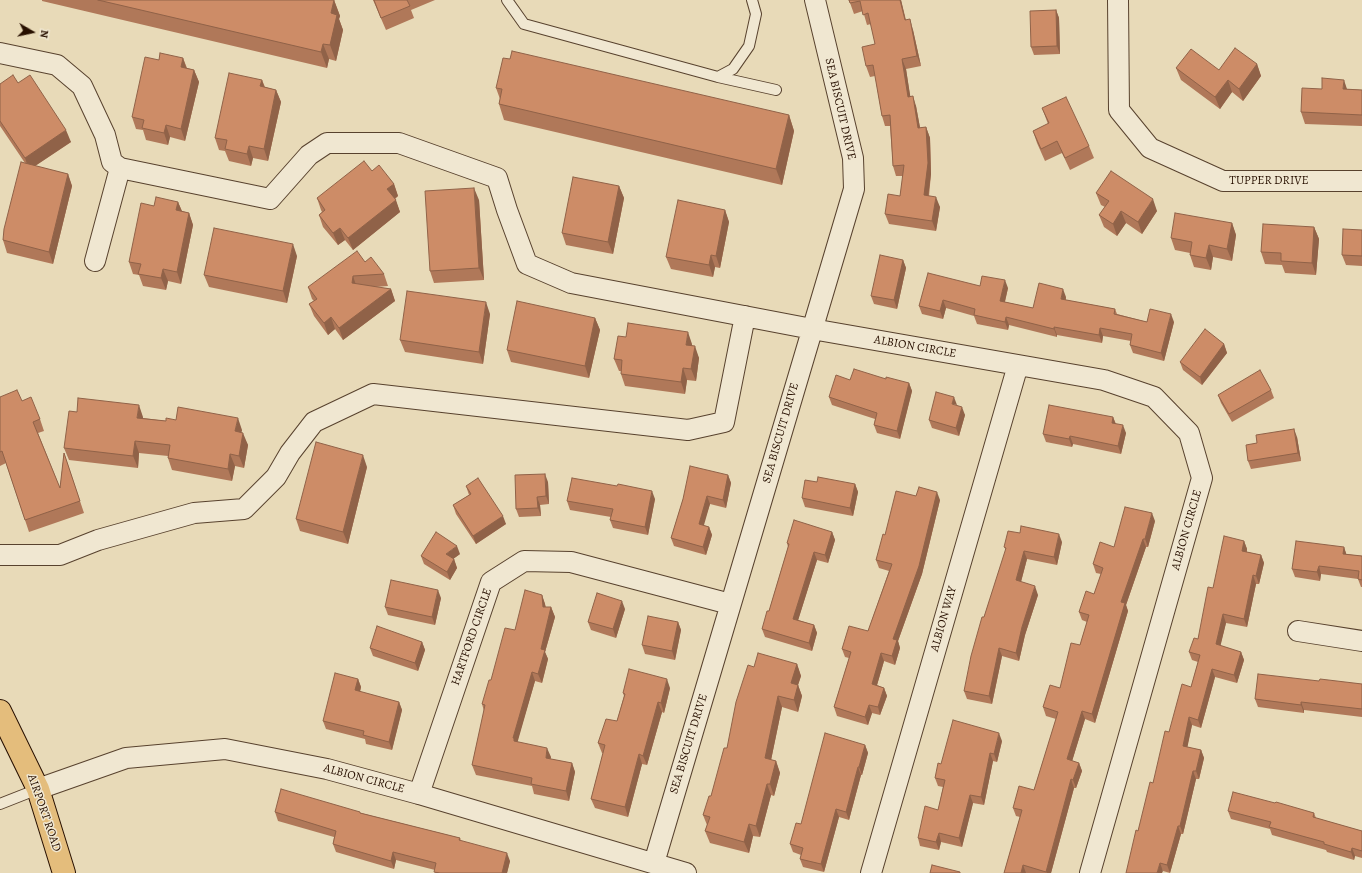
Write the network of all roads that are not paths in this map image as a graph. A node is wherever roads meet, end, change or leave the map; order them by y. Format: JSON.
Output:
{"nodes":[{"id":1,"x":507,"y":0,"type":"edge"},
{"id":2,"x":752,"y":0,"type":"edge"},
{"id":3,"x":815,"y":0,"type":"edge"},
{"id":4,"x":1118,"y":0,"type":"edge"},
{"id":5,"x":0,"y":53,"type":"edge"},
{"id":6,"x":718,"y":77,"type":"junction"},
{"id":7,"x":776,"y":90,"type":"dead end"},
{"id":8,"x":120,"y":168,"type":"junction"},
{"id":9,"x":1362,"y":181,"type":"edge"},
{"id":10,"x":95,"y":261,"type":"dead end"},
{"id":11,"x":745,"y":316,"type":"junction"},
{"id":12,"x":812,"y":328,"type":"junction"},
{"id":13,"x":1018,"y":365,"type":"junction"},
{"id":14,"x":0,"y":555,"type":"edge"},
{"id":15,"x":730,"y":604,"type":"junction"},
{"id":16,"x":1298,"y":631,"type":"dead end"},
{"id":17,"x":1362,"y":641,"type":"edge"},
{"id":18,"x":0,"y":711,"type":"edge"},
{"id":19,"x":38,"y":789,"type":"junction"},
{"id":20,"x":419,"y":794,"type":"junction"},
{"id":21,"x":0,"y":804,"type":"edge"},
{"id":22,"x":654,"y":863,"type":"junction"},
{"id":23,"x":64,"y":873,"type":"edge"},
{"id":24,"x":686,"y":873,"type":"edge"},
{"id":25,"x":871,"y":873,"type":"edge"},
{"id":26,"x":1090,"y":873,"type":"edge"}],
"edges":[{"from":1,"to":6,"type":"lane"},
{"from":2,"to":6,"type":"lane"},
{"from":3,"to":12,"type":"street","name":"SEA BISCUIT DRIVE"},
{"from":4,"to":9,"type":"street","name":"TUPPER DRIVE"},
{"from":5,"to":8,"type":"street"},
{"from":6,"to":7,"type":"lane"},
{"from":8,"to":10,"type":"street"},
{"from":8,"to":11,"type":"street","name":"ALBION CIRCLE"},
{"from":11,"to":12,"type":"street","name":"ALBION CIRCLE"},
{"from":11,"to":14,"type":"street"},
{"from":12,"to":13,"type":"street","name":"ALBION CIRCLE"},
{"from":12,"to":15,"type":"street","name":"SEA BISCUIT DRIVE"},
{"from":13,"to":25,"type":"street","name":"ALBION WAY"},
{"from":13,"to":26,"type":"street","name":"ALBION CIRCLE"},
{"from":15,"to":20,"type":"street","name":"HARTFORD CIRCLE"},
{"from":15,"to":22,"type":"street","name":"SEA BISCUIT DRIVE"},
{"from":16,"to":17,"type":"street"},
{"from":18,"to":19,"type":"highway","name":"AIRPORT ROAD"},
{"from":19,"to":20,"type":"street","name":"ALBION CIRCLE"},
{"from":19,"to":21,"type":"lane"},
{"from":19,"to":23,"type":"highway","name":"AIRPORT ROAD"},
{"from":20,"to":22,"type":"street","name":"ALBION CIRCLE"},
{"from":22,"to":24,"type":"street","name":"ALBION CIRCLE"}]}
